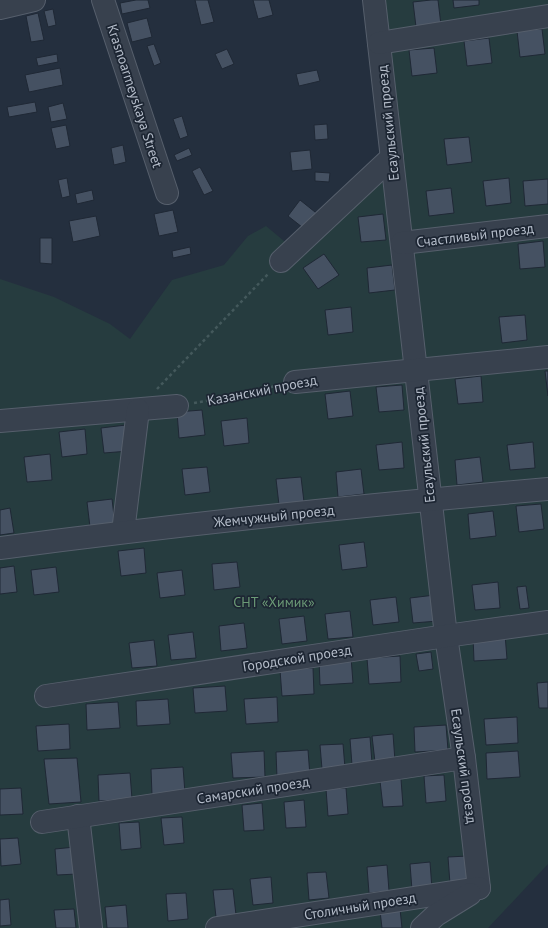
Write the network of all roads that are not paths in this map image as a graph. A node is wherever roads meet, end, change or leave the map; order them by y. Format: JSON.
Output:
{"nodes":[{"id":1,"x":34,"y":0,"type":"edge"},
{"id":2,"x":104,"y":0,"type":"edge"},
{"id":3,"x":374,"y":0,"type":"edge"},
{"id":4,"x":0,"y":8,"type":"edge"},
{"id":5,"x":548,"y":16,"type":"edge"},
{"id":6,"x":379,"y":43,"type":"junction"},
{"id":7,"x":392,"y":157,"type":"junction"},
{"id":8,"x":167,"y":193,"type":"dead end"},
{"id":9,"x":548,"y":226,"type":"edge"},
{"id":10,"x":402,"y":243,"type":"junction"},
{"id":11,"x":281,"y":261,"type":"road end"},
{"id":12,"x":548,"y":357,"type":"edge"},
{"id":13,"x":416,"y":371,"type":"junction"},
{"id":14,"x":295,"y":382,"type":"road end"},
{"id":15,"x":176,"y":406,"type":"road end"},
{"id":16,"x":137,"y":410,"type":"junction"},
{"id":17,"x":0,"y":421,"type":"edge"},
{"id":18,"x":548,"y":489,"type":"edge"},
{"id":19,"x":430,"y":500,"type":"junction"},
{"id":20,"x":123,"y":532,"type":"junction"},
{"id":21,"x":0,"y":548,"type":"edge"},
{"id":22,"x":548,"y":622,"type":"edge"},
{"id":23,"x":446,"y":636,"type":"junction"},
{"id":24,"x":46,"y":696,"type":"dead end"},
{"id":25,"x":464,"y":758,"type":"junction"},
{"id":26,"x":78,"y":816,"type":"junction"},
{"id":27,"x":42,"y":822,"type":"dead end"},
{"id":28,"x":480,"y":888,"type":"junction"},
{"id":29,"x":91,"y":928,"type":"edge"},
{"id":30,"x":216,"y":928,"type":"edge"},
{"id":31,"x":422,"y":928,"type":"edge"}],
"edges":[{"from":1,"to":4,"type":"street"},
{"from":2,"to":8,"type":"street","name":"Krasnoarmeyskaya Street"},
{"from":3,"to":6,"type":"street","name":"Есаульский проезд"},
{"from":5,"to":6,"type":"street"},
{"from":6,"to":7,"type":"street","name":"Есаульский проезд"},
{"from":7,"to":10,"type":"street","name":"Есаульский проезд"},
{"from":7,"to":11,"type":"street"},
{"from":9,"to":10,"type":"street","name":"Счастливый проезд"},
{"from":10,"to":13,"type":"street","name":"Есаульский проезд"},
{"from":12,"to":13,"type":"street","name":"Казанский проезд"},
{"from":13,"to":14,"type":"street","name":"Казанский проезд"},
{"from":13,"to":19,"type":"street","name":"Есаульский проезд"},
{"from":15,"to":16,"type":"street"},
{"from":16,"to":17,"type":"street"},
{"from":16,"to":20,"type":"street"},
{"from":18,"to":19,"type":"street","name":"Жемчужный проезд"},
{"from":19,"to":20,"type":"street","name":"Жемчужный проезд"},
{"from":19,"to":23,"type":"street","name":"Есаульский проезд"},
{"from":20,"to":21,"type":"street","name":"Жемчужный проезд"},
{"from":22,"to":23,"type":"street","name":"Городской проезд"},
{"from":23,"to":24,"type":"street","name":"Городской проезд"},
{"from":23,"to":25,"type":"street","name":"Есаульский проезд"},
{"from":25,"to":26,"type":"street","name":"Самарский проезд"},
{"from":25,"to":28,"type":"street","name":"Есаульский проезд"},
{"from":26,"to":27,"type":"street","name":"Самарский проезд"},
{"from":26,"to":29,"type":"street"},
{"from":28,"to":30,"type":"street","name":"Столичный проезд"},
{"from":28,"to":31,"type":"street"}]}
